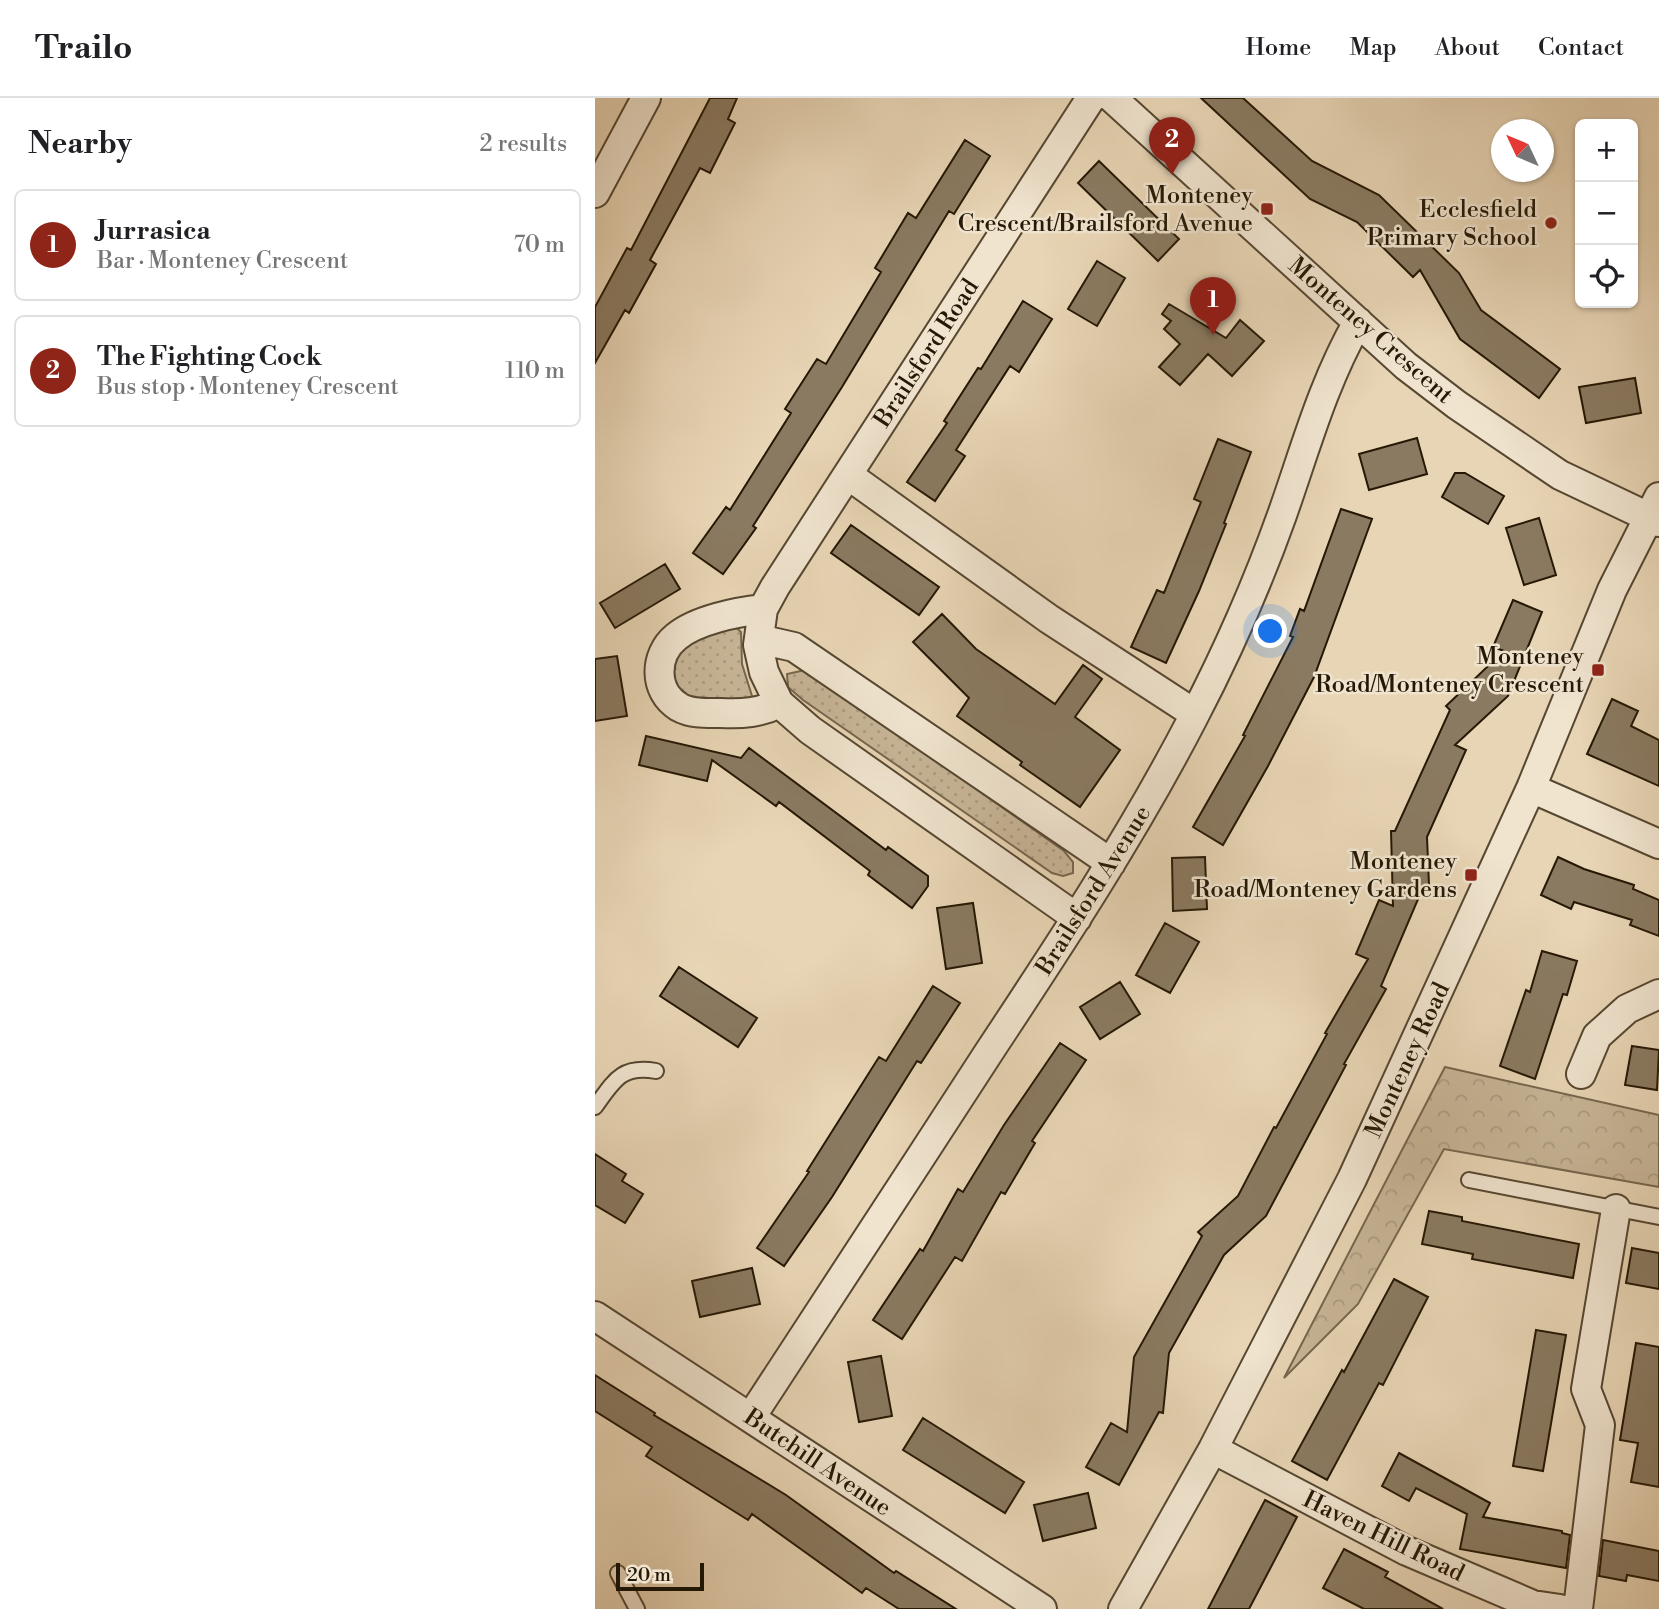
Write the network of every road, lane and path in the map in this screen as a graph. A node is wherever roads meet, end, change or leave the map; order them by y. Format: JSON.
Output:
{"nodes":[{"id":1,"x":1091,"y":98,"type":"edge"},
{"id":2,"x":1112,"y":98,"type":"edge"},
{"id":3,"x":640,"y":100,"type":"edge"},
{"id":4,"x":595,"y":193,"type":"edge"},
{"id":5,"x":1358,"y":322,"type":"junction"},
{"id":6,"x":848,"y":475,"type":"junction"},
{"id":7,"x":1655,"y":513,"type":"edge"},
{"id":8,"x":763,"y":609,"type":"junction"},
{"id":9,"x":758,"y":645,"type":"junction"},
{"id":10,"x":779,"y":703,"type":"junction"},
{"id":11,"x":1195,"y":714,"type":"junction"},
{"id":12,"x":1531,"y":788,"type":"junction"},
{"id":13,"x":1659,"y":844,"type":"edge"},
{"id":14,"x":1111,"y":863,"type":"junction"},
{"id":15,"x":1077,"y":918,"type":"junction"},
{"id":16,"x":1659,"y":994,"type":"edge"},
{"id":17,"x":656,"y":1071,"type":"dead end"},
{"id":18,"x":1581,"y":1074,"type":"dead end"},
{"id":19,"x":595,"y":1107,"type":"edge"},
{"id":20,"x":1469,"y":1180,"type":"dead end"},
{"id":21,"x":1616,"y":1209,"type":"junction"},
{"id":22,"x":1659,"y":1217,"type":"edge"},
{"id":23,"x":595,"y":1316,"type":"edge"},
{"id":24,"x":751,"y":1417,"type":"junction"},
{"id":25,"x":1213,"y":1449,"type":"junction"},
{"id":26,"x":618,"y":1573,"type":"dead end"},
{"id":27,"x":1542,"y":1608,"type":"edge"},
{"id":28,"x":637,"y":1609,"type":"edge"},
{"id":29,"x":1042,"y":1609,"type":"edge"},
{"id":30,"x":1123,"y":1609,"type":"edge"},
{"id":31,"x":1578,"y":1609,"type":"edge"}],
"edges":[{"from":1,"to":6,"type":"street","name":"Brailsford Road"},
{"from":2,"to":5,"type":"street","name":"Monteney Crescent"},
{"from":3,"to":4,"type":"street"},
{"from":5,"to":7,"type":"street","name":"Monteney Crescent"},
{"from":5,"to":11,"type":"street","name":"Brailsford Avenue"},
{"from":6,"to":8,"type":"street","name":"Brailsford Road"},
{"from":6,"to":11,"type":"street"},
{"from":7,"to":12,"type":"street","name":"Monteney Road"},
{"from":8,"to":9,"type":"street","name":"Brailsford Road"},
{"from":8,"to":10,"type":"street"},
{"from":9,"to":10,"type":"street","name":"Brailsford Road"},
{"from":9,"to":14,"type":"street"},
{"from":10,"to":15,"type":"street","name":"Brailsford Road"},
{"from":11,"to":14,"type":"street","name":"Brailsford Avenue"},
{"from":12,"to":13,"type":"street"},
{"from":12,"to":25,"type":"street","name":"Monteney Road"},
{"from":14,"to":15,"type":"street","name":"Brailsford Avenue"},
{"from":15,"to":24,"type":"street","name":"Brailsford Avenue"},
{"from":16,"to":18,"type":"street"},
{"from":17,"to":19,"type":"lane"},
{"from":20,"to":21,"type":"lane"},
{"from":21,"to":22,"type":"lane"},
{"from":21,"to":31,"type":"street"},
{"from":23,"to":24,"type":"street","name":"Butchill Avenue"},
{"from":24,"to":29,"type":"street","name":"Butchill Avenue"},
{"from":25,"to":27,"type":"street","name":"Haven Hill Road"},
{"from":25,"to":30,"type":"street","name":"Monteney Road"},
{"from":26,"to":28,"type":"lane"}]}
